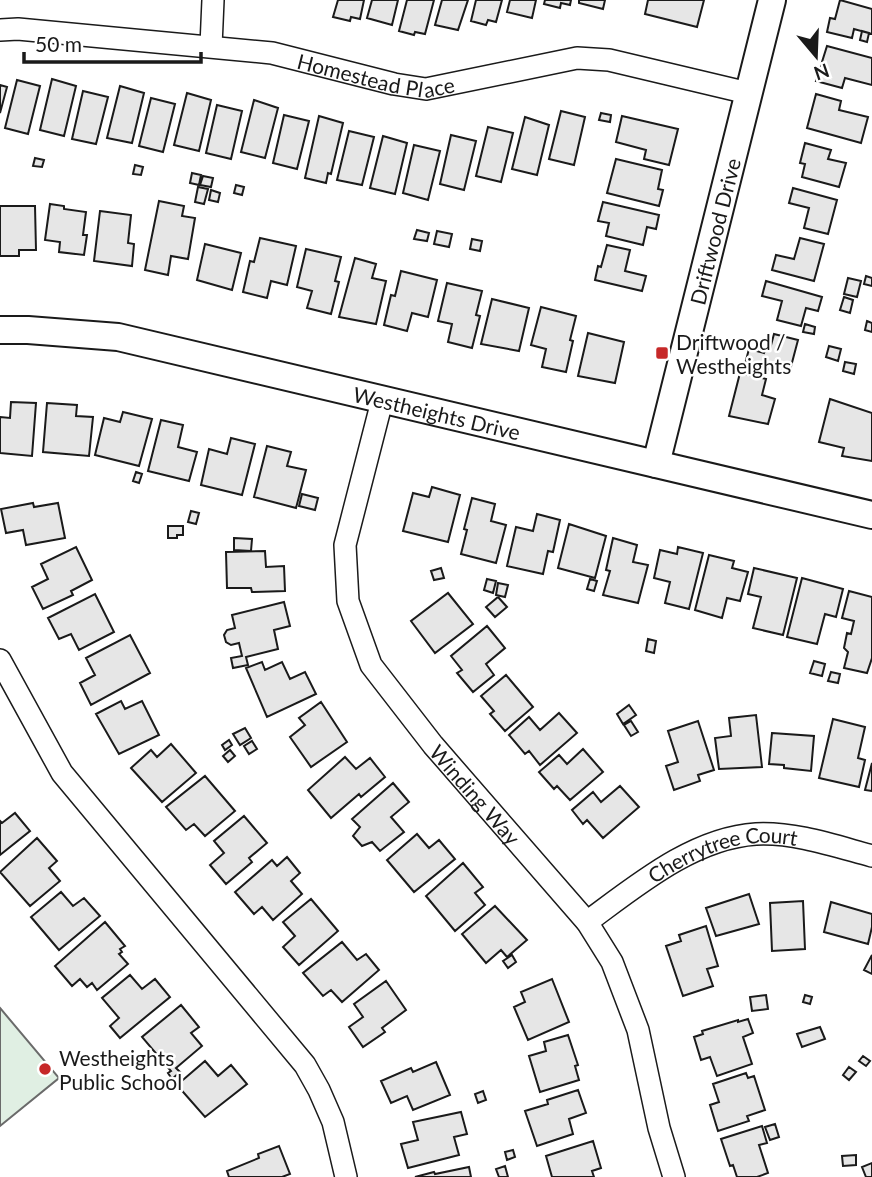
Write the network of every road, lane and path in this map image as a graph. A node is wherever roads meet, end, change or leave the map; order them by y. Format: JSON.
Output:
{"nodes":[{"id":1,"x":213,"y":0,"type":"edge"},
{"id":2,"x":772,"y":0,"type":"edge"},
{"id":3,"x":0,"y":30,"type":"edge"},
{"id":4,"x":211,"y":46,"type":"junction"},
{"id":5,"x":748,"y":93,"type":"junction"},
{"id":6,"x":0,"y":330,"type":"edge"},
{"id":7,"x":382,"y":401,"type":"junction"},
{"id":8,"x":656,"y":464,"type":"junction"},
{"id":9,"x":872,"y":515,"type":"edge"},
{"id":10,"x":0,"y":660,"type":"edge"},
{"id":11,"x":872,"y":856,"type":"edge"},
{"id":12,"x":587,"y":922,"type":"junction"},
{"id":13,"x":345,"y":1177,"type":"edge"},
{"id":14,"x":674,"y":1177,"type":"edge"}],
"edges":[{"from":1,"to":4,"type":"street"},
{"from":2,"to":5,"type":"street","name":"Driftwood Drive"},
{"from":3,"to":4,"type":"street","name":"Homestead Place"},
{"from":4,"to":5,"type":"street","name":"Homestead Place"},
{"from":5,"to":8,"type":"street","name":"Driftwood Drive"},
{"from":6,"to":7,"type":"street","name":"Westheights Drive"},
{"from":7,"to":8,"type":"street","name":"Westheights Drive"},
{"from":7,"to":12,"type":"street","name":"Winding Way"},
{"from":8,"to":9,"type":"street","name":"Westheights Drive"},
{"from":10,"to":13,"type":"street"},
{"from":11,"to":12,"type":"street","name":"Cherrytree Court"},
{"from":12,"to":14,"type":"street","name":"Winding Way"}]}
